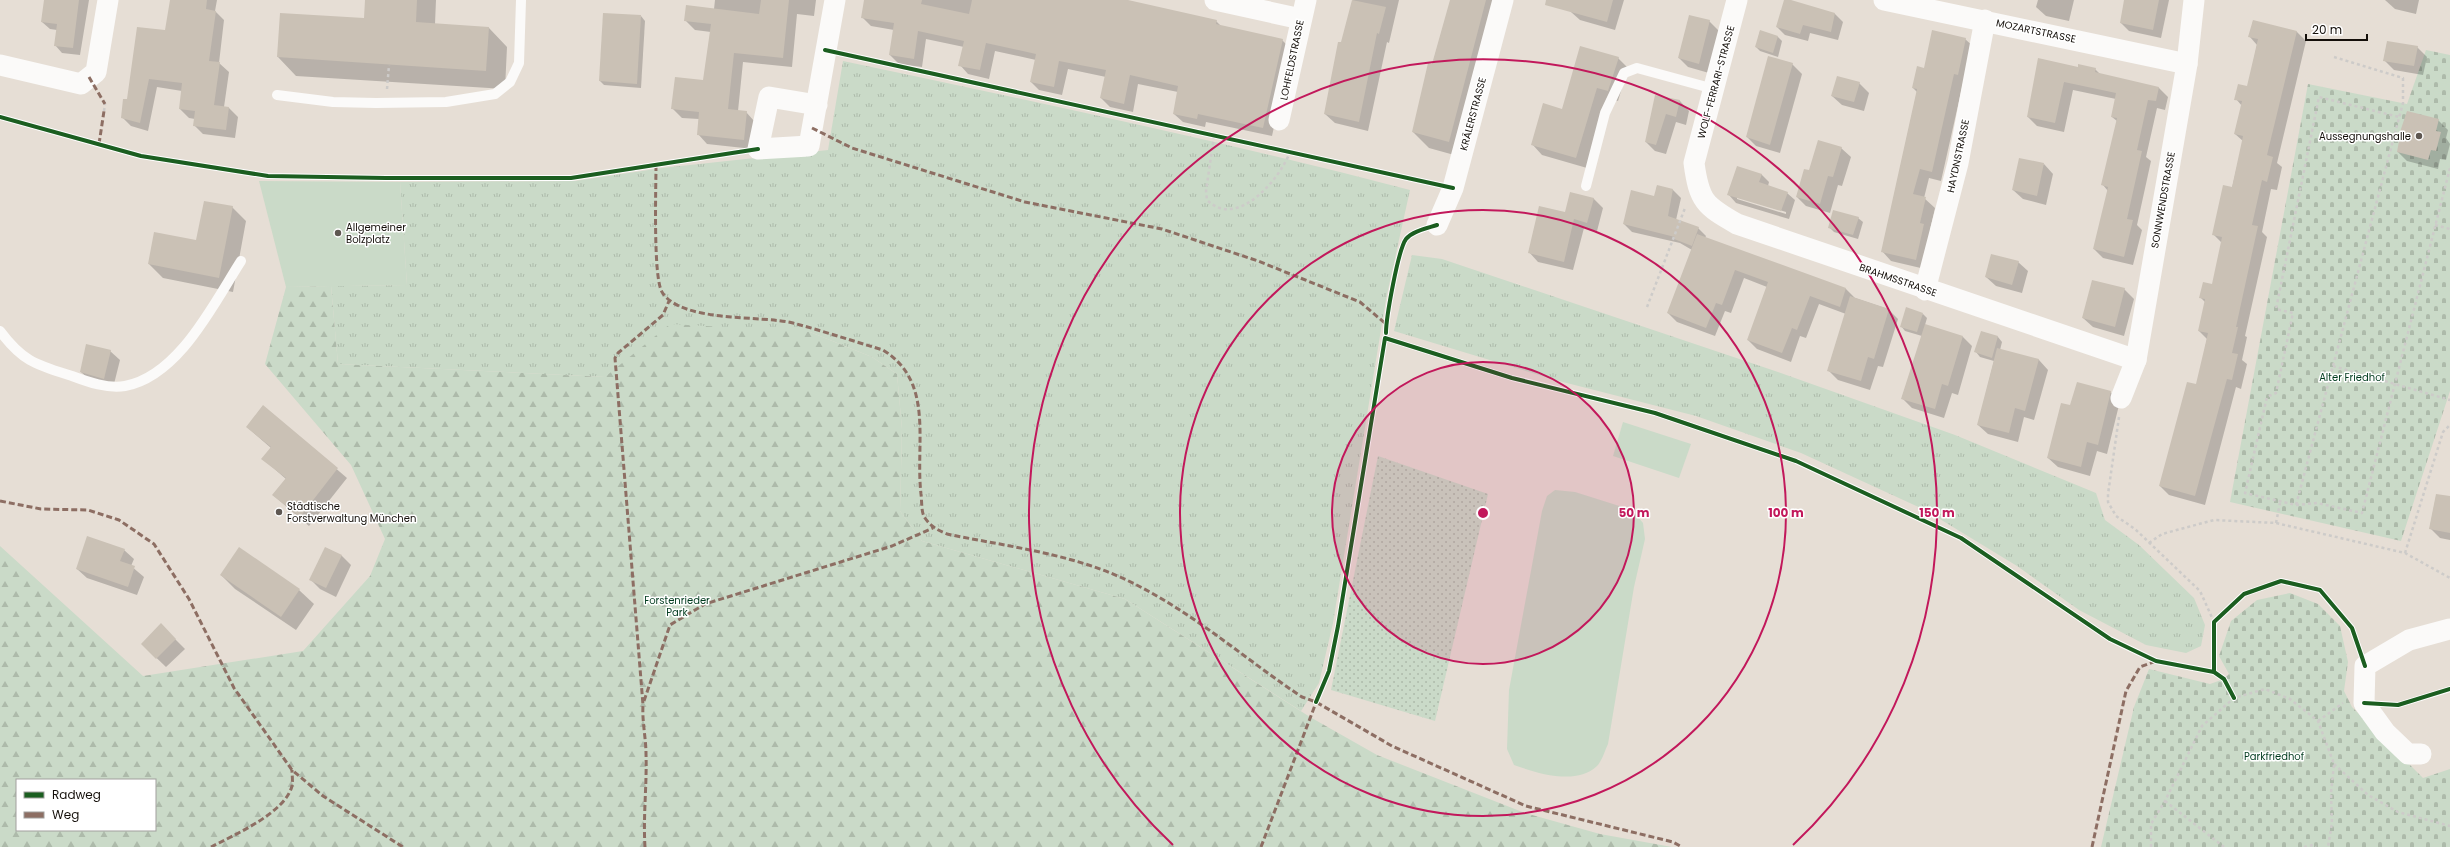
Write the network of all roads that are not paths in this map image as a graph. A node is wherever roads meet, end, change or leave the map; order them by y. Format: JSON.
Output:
{"nodes":[{"id":1,"x":108,"y":0,"type":"edge"},
{"id":2,"x":521,"y":0,"type":"edge"},
{"id":3,"x":835,"y":0,"type":"edge"},
{"id":4,"x":1215,"y":0,"type":"edge"},
{"id":5,"x":1503,"y":0,"type":"edge"},
{"id":6,"x":1737,"y":0,"type":"edge"},
{"id":7,"x":1884,"y":0,"type":"edge"},
{"id":8,"x":2194,"y":0,"type":"edge"},
{"id":9,"x":1303,"y":10,"type":"edge"},
{"id":10,"x":1985,"y":20,"type":"junction"},
{"id":11,"x":2186,"y":64,"type":"junction"},
{"id":12,"x":0,"y":65,"type":"edge"},
{"id":13,"x":1714,"y":89,"type":"junction"},
{"id":14,"x":277,"y":95,"type":"dead end"},
{"id":15,"x":817,"y":105,"type":"dead end"},
{"id":16,"x":1279,"y":120,"type":"dead end"},
{"id":17,"x":1694,"y":163,"type":"joint"},
{"id":18,"x":1586,"y":186,"type":"dead end"},
{"id":19,"x":1437,"y":225,"type":"dead end"},
{"id":20,"x":241,"y":260,"type":"dead end"},
{"id":21,"x":1925,"y":290,"type":"junction"},
{"id":22,"x":0,"y":331,"type":"edge"},
{"id":23,"x":2136,"y":360,"type":"junction"},
{"id":24,"x":2121,"y":398,"type":"road end"},
{"id":25,"x":2450,"y":629,"type":"edge"},
{"id":26,"x":2421,"y":754,"type":"dead end"}],
"edges":[{"from":1,"to":12,"type":"street"},
{"from":2,"to":14,"type":"lane"},
{"from":3,"to":15,"type":"street"},
{"from":4,"to":9,"type":"street"},
{"from":5,"to":19,"type":"street","name":"KRÄLERSTRASSE"},
{"from":6,"to":13,"type":"street","name":"WOLF-FERRARI-STRASSE"},
{"from":7,"to":10,"type":"street","name":"MOZARTSTRASSE"},
{"from":8,"to":11,"type":"street","name":"SONNWENDSTRASSE"},
{"from":9,"to":16,"type":"street","name":"LOHFELDSTRASSE"},
{"from":10,"to":11,"type":"street","name":"MOZARTSTRASSE"},
{"from":10,"to":21,"type":"street","name":"HAYDNSTRASSE"},
{"from":11,"to":23,"type":"street","name":"SONNWENDSTRASSE"},
{"from":13,"to":17,"type":"street","name":"WOLF-FERRARI-STRASSE"},
{"from":13,"to":18,"type":"lane"},
{"from":17,"to":21,"type":"street","name":"BRAHMSSTRASSE"},
{"from":20,"to":22,"type":"lane"},
{"from":21,"to":23,"type":"street","name":"BRAHMSSTRASSE"},
{"from":23,"to":24,"type":"street","name":"SONNWENDSTRASSE"},
{"from":25,"to":26,"type":"street"}]}
